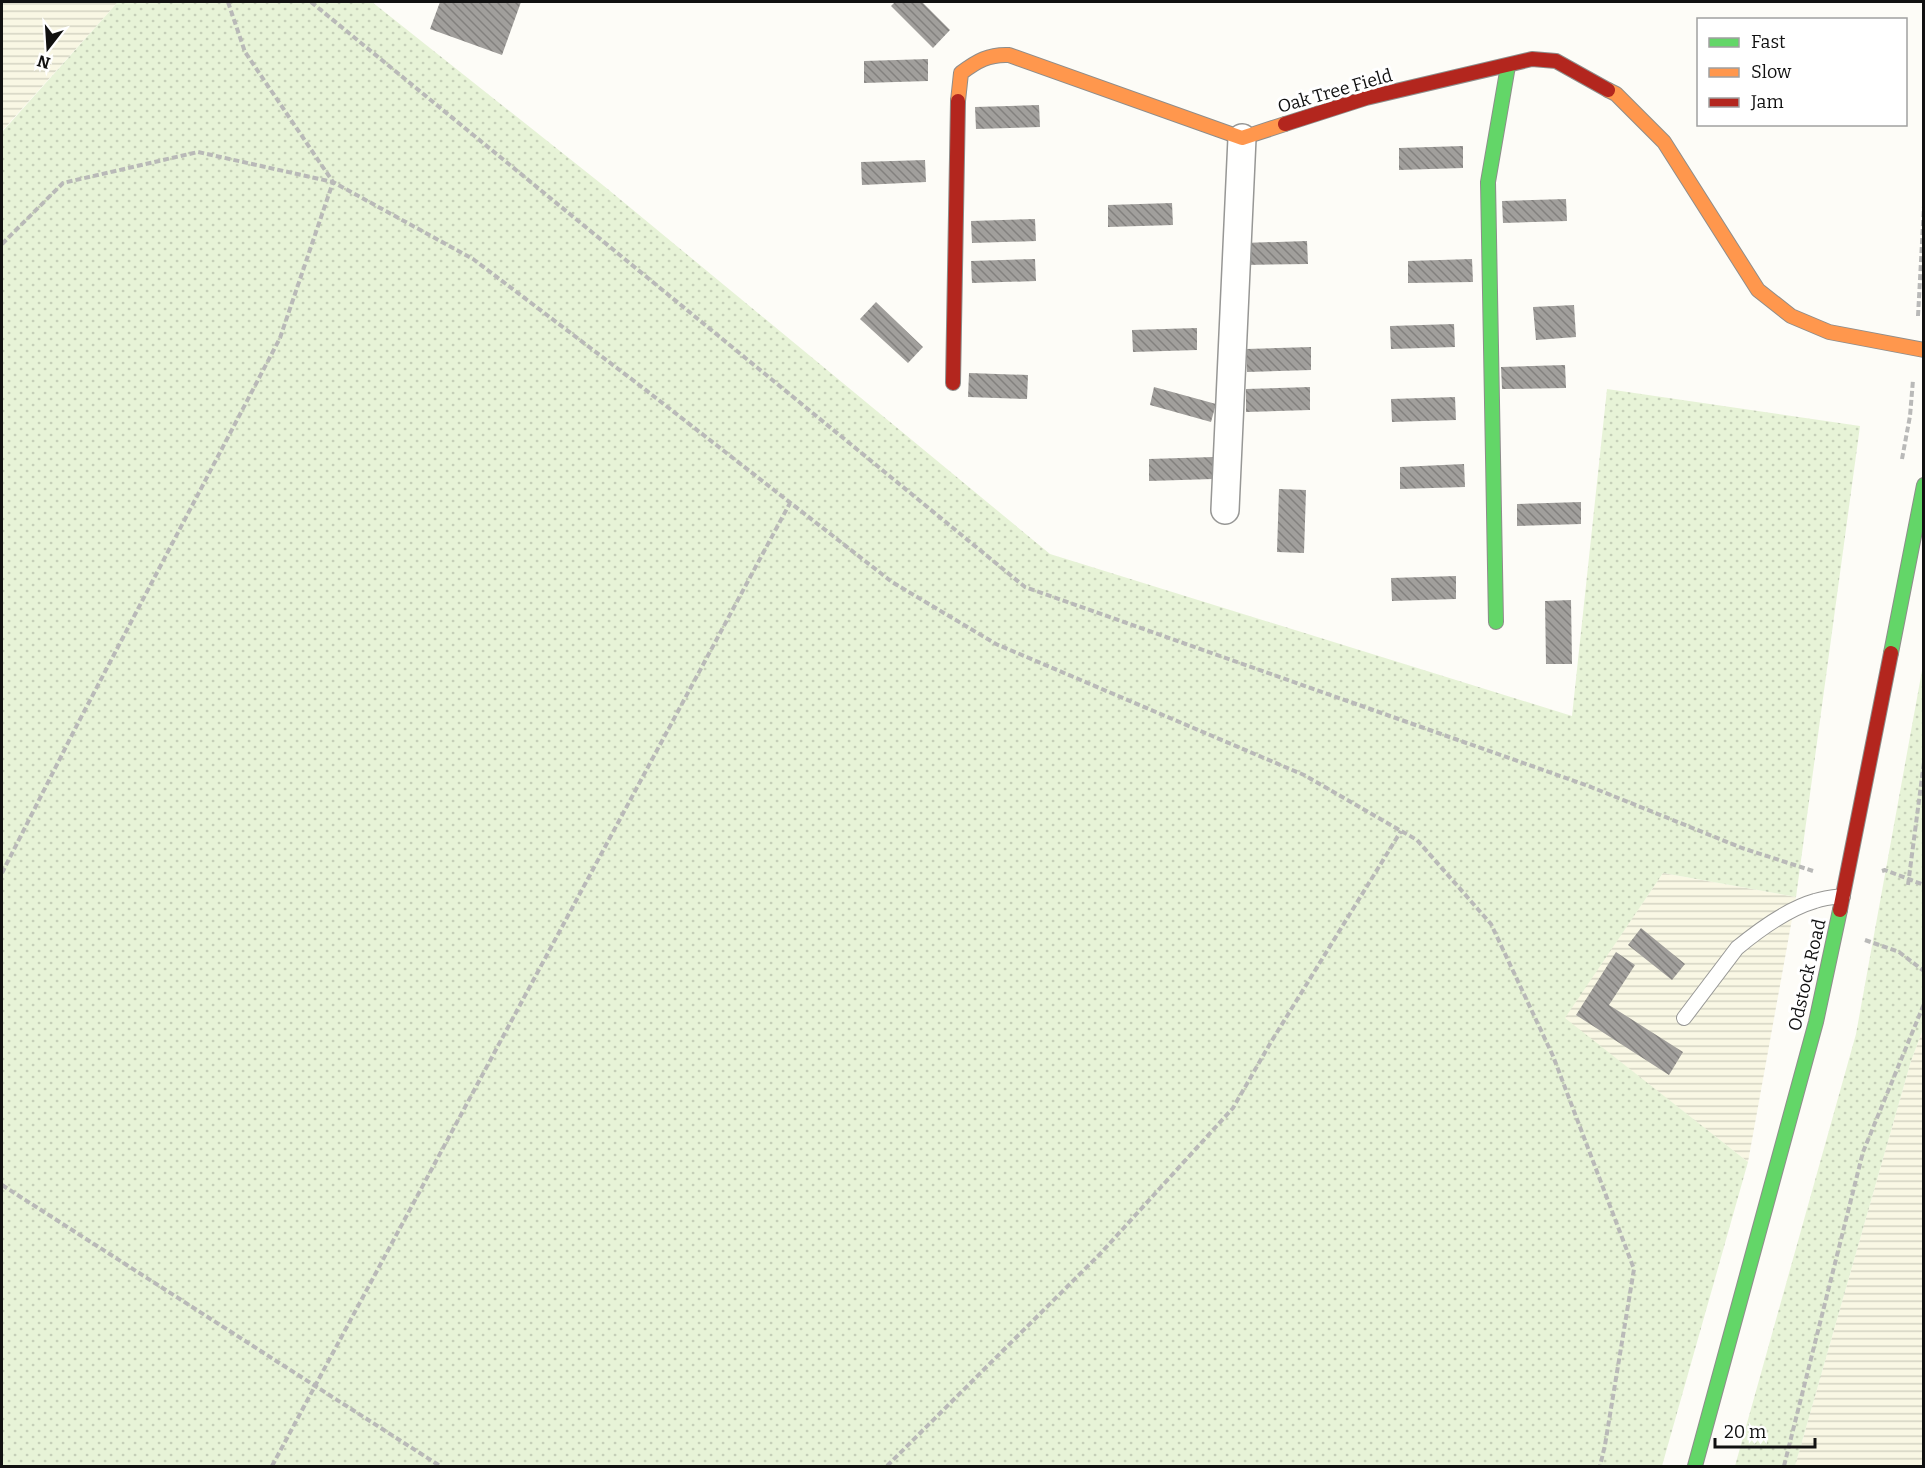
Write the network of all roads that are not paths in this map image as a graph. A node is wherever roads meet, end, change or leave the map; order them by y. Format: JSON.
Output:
{"nodes":[{"id":1,"x":1508,"y":66,"type":"junction"},
{"id":2,"x":1242,"y":138,"type":"junction"},
{"id":3,"x":1923,"y":350,"type":"edge"},
{"id":4,"x":953,"y":383,"type":"dead end"},
{"id":5,"x":1923,"y":485,"type":"edge"},
{"id":6,"x":1225,"y":510,"type":"dead end"},
{"id":7,"x":1496,"y":622,"type":"dead end"},
{"id":8,"x":1843,"y":896,"type":"junction"},
{"id":9,"x":1684,"y":1018,"type":"dead end"},
{"id":10,"x":1695,"y":1467,"type":"edge"}],
"edges":[{"from":1,"to":2,"type":"street","name":"Oak Tree Field"},
{"from":1,"to":3,"type":"street","name":"Oak Tree Field"},
{"from":1,"to":7,"type":"street"},
{"from":2,"to":4,"type":"street"},
{"from":2,"to":6,"type":"street"},
{"from":5,"to":8,"type":"street","name":"Odstock Road"},
{"from":8,"to":9,"type":"lane"},
{"from":8,"to":10,"type":"street","name":"Odstock Road"}]}
